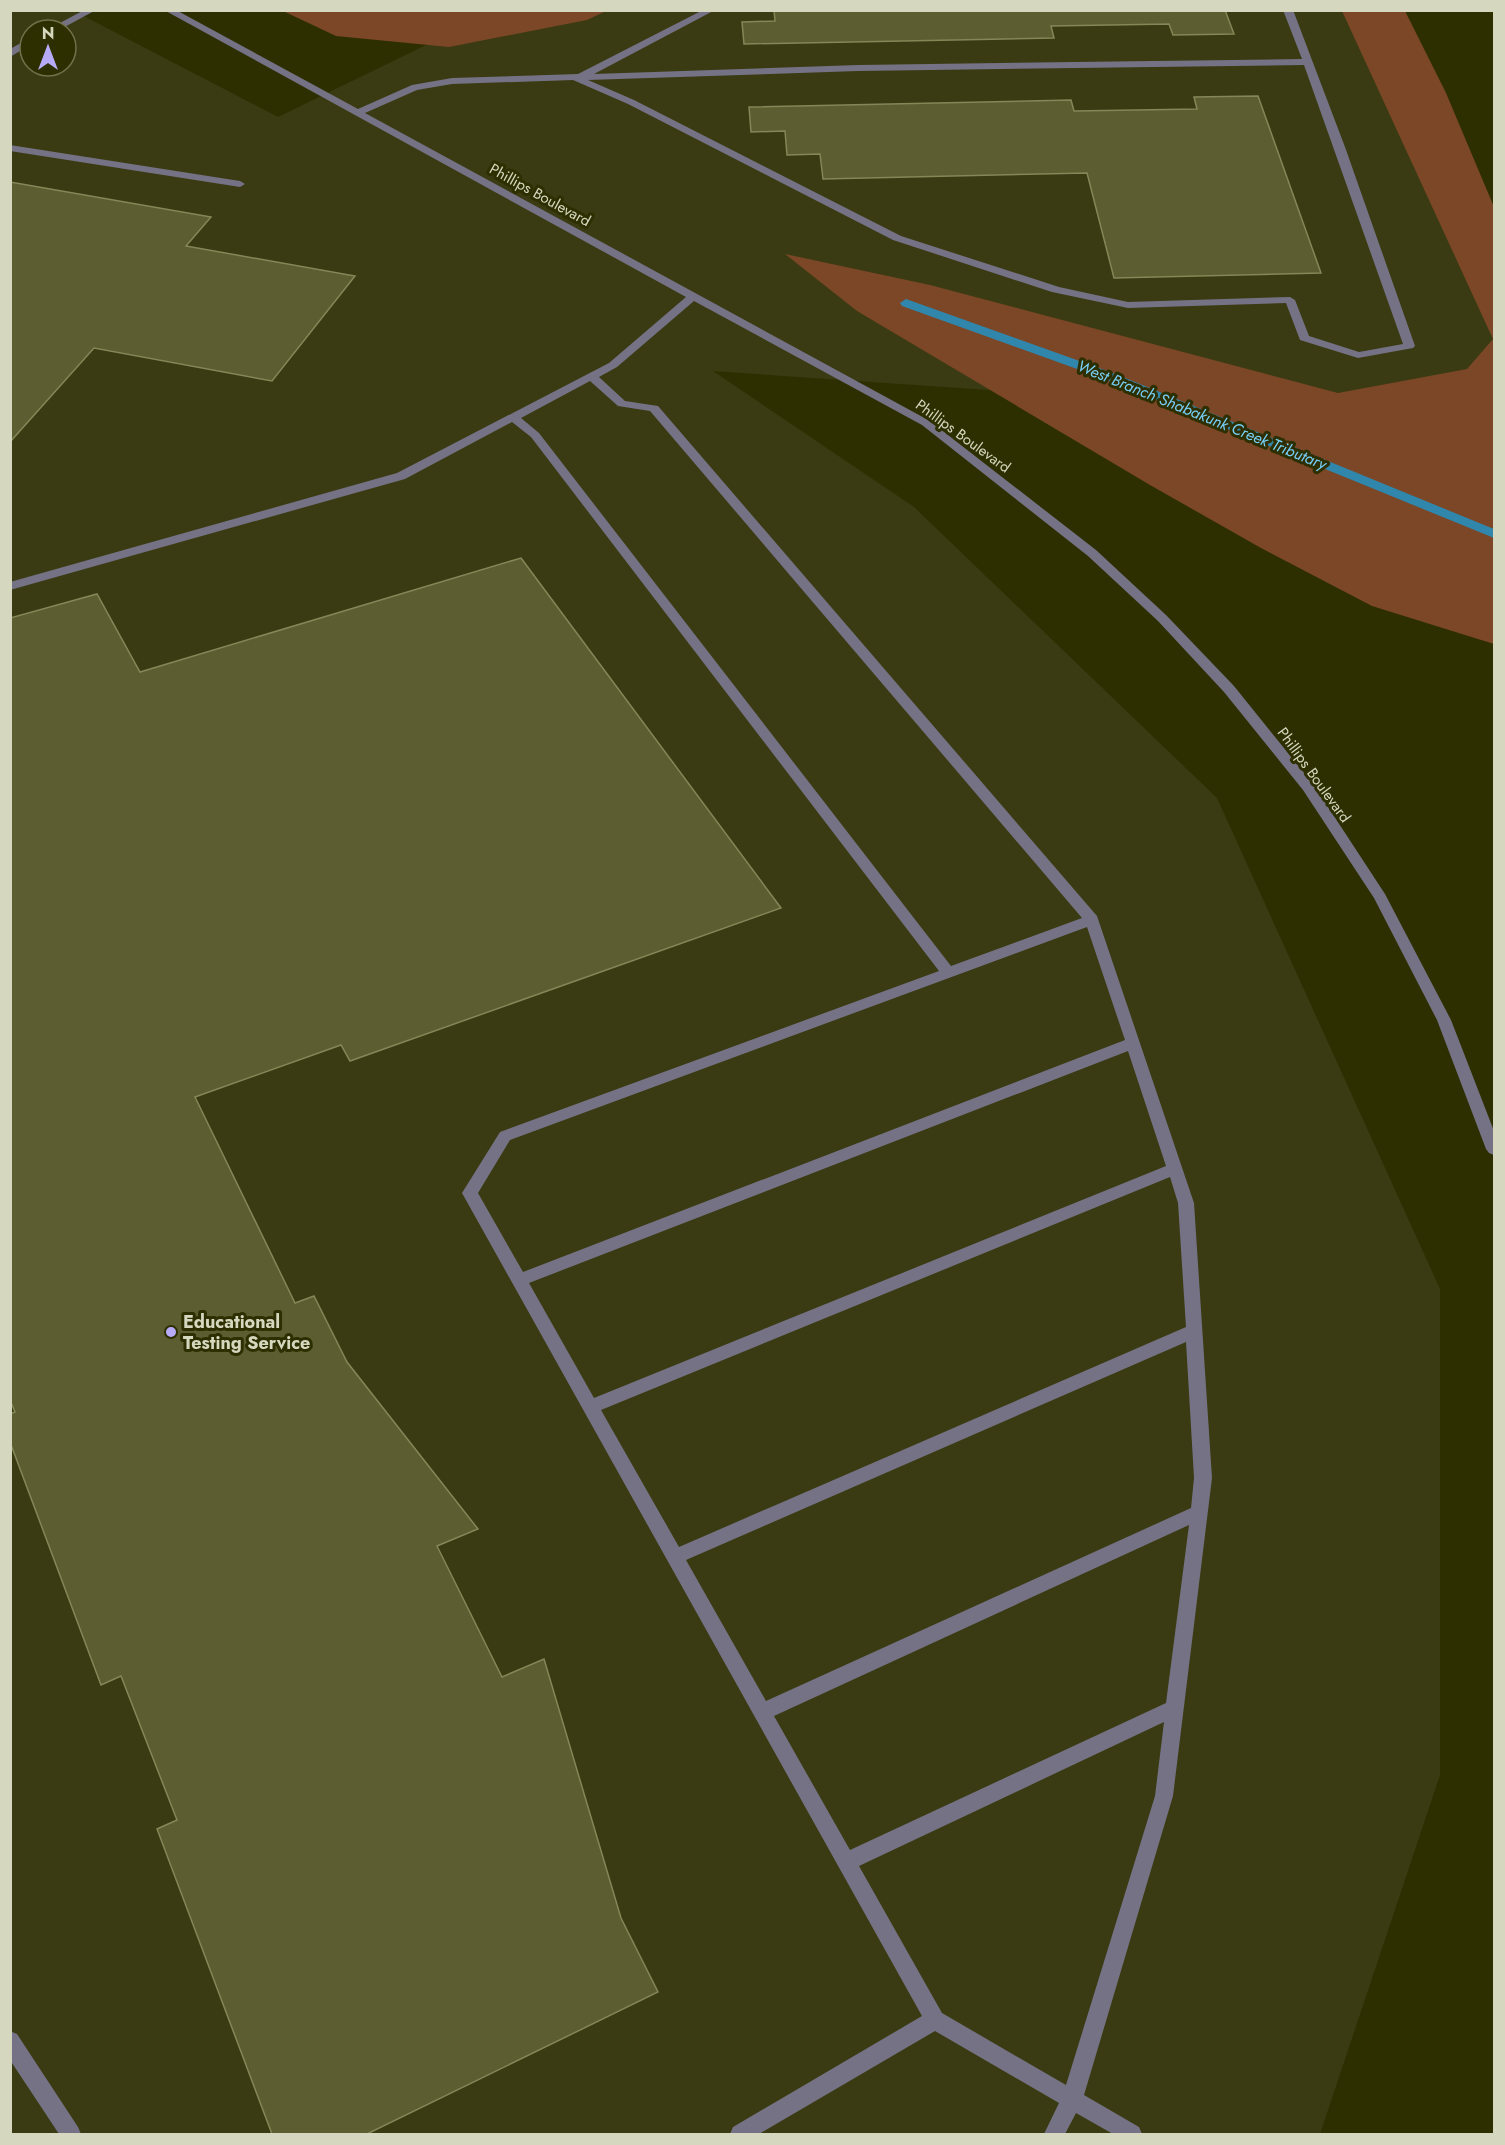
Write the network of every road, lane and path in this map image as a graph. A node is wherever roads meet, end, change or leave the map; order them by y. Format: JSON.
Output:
{"nodes":[{"id":1,"x":92,"y":10,"type":"edge"},
{"id":2,"x":168,"y":10,"type":"edge"},
{"id":3,"x":711,"y":10,"type":"edge"},
{"id":4,"x":1288,"y":10,"type":"edge"},
{"id":5,"x":76,"y":18,"type":"edge"},
{"id":6,"x":1307,"y":62,"type":"junction"},
{"id":7,"x":576,"y":78,"type":"junction"},
{"id":8,"x":358,"y":113,"type":"junction"},
{"id":9,"x":10,"y":148,"type":"edge"},
{"id":10,"x":240,"y":184,"type":"dead end"},
{"id":11,"x":694,"y":296,"type":"junction"},
{"id":12,"x":591,"y":376,"type":"junction"},
{"id":13,"x":513,"y":417,"type":"junction"},
{"id":14,"x":10,"y":586,"type":"edge"},
{"id":15,"x":1092,"y":920,"type":"junction"},
{"id":16,"x":948,"y":972,"type":"junction"},
{"id":17,"x":1133,"y":1043,"type":"junction"},
{"id":18,"x":1494,"y":1149,"type":"edge"},
{"id":19,"x":1174,"y":1169,"type":"junction"},
{"id":20,"x":519,"y":1280,"type":"junction"},
{"id":21,"x":1194,"y":1331,"type":"junction"},
{"id":22,"x":590,"y":1407,"type":"junction"},
{"id":23,"x":1199,"y":1512,"type":"junction"},
{"id":24,"x":675,"y":1557,"type":"junction"},
{"id":25,"x":1174,"y":1708,"type":"junction"},
{"id":26,"x":762,"y":1712,"type":"junction"},
{"id":27,"x":846,"y":1862,"type":"junction"},
{"id":28,"x":935,"y":2020,"type":"junction"},
{"id":29,"x":10,"y":2042,"type":"edge"},
{"id":30,"x":1072,"y":2099,"type":"junction"},
{"id":31,"x":71,"y":2134,"type":"edge"},
{"id":32,"x":740,"y":2134,"type":"edge"},
{"id":33,"x":1054,"y":2134,"type":"edge"},
{"id":34,"x":1132,"y":2134,"type":"edge"}],
"edges":[{"from":1,"to":5,"type":"street"},
{"from":2,"to":8,"type":"street","name":"Phillips Boulevard"},
{"from":3,"to":7,"type":"street"},
{"from":4,"to":6,"type":"street"},
{"from":6,"to":7,"type":"street"},
{"from":6,"to":7,"type":"street"},
{"from":7,"to":8,"type":"street"},
{"from":8,"to":11,"type":"street","name":"Phillips Boulevard"},
{"from":9,"to":10,"type":"street"},
{"from":11,"to":12,"type":"street"},
{"from":11,"to":18,"type":"street","name":"Phillips Boulevard"},
{"from":12,"to":13,"type":"street"},
{"from":12,"to":15,"type":"street"},
{"from":13,"to":14,"type":"street"},
{"from":13,"to":16,"type":"street"},
{"from":15,"to":16,"type":"street"},
{"from":15,"to":17,"type":"street"},
{"from":16,"to":20,"type":"street"},
{"from":17,"to":19,"type":"street"},
{"from":17,"to":20,"type":"street"},
{"from":19,"to":21,"type":"street"},
{"from":19,"to":22,"type":"street"},
{"from":20,"to":22,"type":"street"},
{"from":21,"to":23,"type":"street"},
{"from":21,"to":24,"type":"street"},
{"from":22,"to":24,"type":"street"},
{"from":23,"to":25,"type":"street"},
{"from":23,"to":26,"type":"street"},
{"from":24,"to":26,"type":"street"},
{"from":25,"to":27,"type":"street"},
{"from":25,"to":30,"type":"street"},
{"from":26,"to":27,"type":"street"},
{"from":27,"to":28,"type":"street"},
{"from":28,"to":30,"type":"street"},
{"from":28,"to":32,"type":"street"},
{"from":29,"to":31,"type":"street"},
{"from":30,"to":33,"type":"street"},
{"from":30,"to":34,"type":"street"}]}
